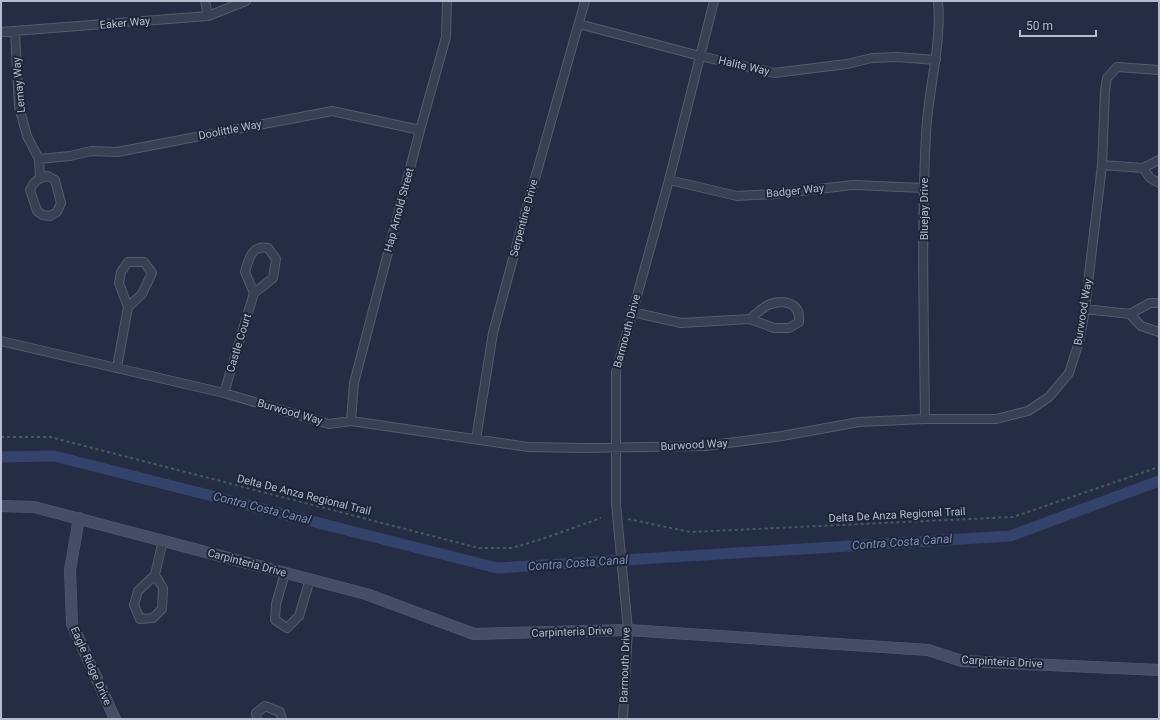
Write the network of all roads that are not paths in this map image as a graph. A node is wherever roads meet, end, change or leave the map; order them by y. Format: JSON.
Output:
{"nodes":[{"id":1,"x":205,"y":1,"type":"edge"},
{"id":2,"x":246,"y":1,"type":"edge"},
{"id":3,"x":447,"y":1,"type":"edge"},
{"id":4,"x":585,"y":1,"type":"edge"},
{"id":5,"x":714,"y":1,"type":"edge"},
{"id":6,"x":938,"y":1,"type":"edge"},
{"id":7,"x":208,"y":16,"type":"junction"},
{"id":8,"x":579,"y":24,"type":"junction"},
{"id":9,"x":1,"y":32,"type":"edge"},
{"id":10,"x":15,"y":32,"type":"junction"},
{"id":11,"x":700,"y":56,"type":"junction"},
{"id":12,"x":936,"y":60,"type":"junction"},
{"id":13,"x":1159,"y":70,"type":"edge"},
{"id":14,"x":420,"y":130,"type":"junction"},
{"id":15,"x":39,"y":159,"type":"junction"},
{"id":16,"x":1159,"y":160,"type":"edge"},
{"id":17,"x":1102,"y":165,"type":"junction"},
{"id":18,"x":1143,"y":168,"type":"junction"},
{"id":19,"x":40,"y":178,"type":"junction"},
{"id":20,"x":669,"y":180,"type":"junction"},
{"id":21,"x":1159,"y":183,"type":"edge"},
{"id":22,"x":924,"y":188,"type":"junction"},
{"id":23,"x":254,"y":293,"type":"junction"},
{"id":24,"x":1159,"y":303,"type":"edge"},
{"id":25,"x":128,"y":308,"type":"junction"},
{"id":26,"x":1085,"y":309,"type":"junction"},
{"id":27,"x":632,"y":312,"type":"junction"},
{"id":28,"x":1130,"y":314,"type":"junction"},
{"id":29,"x":750,"y":319,"type":"junction"},
{"id":30,"x":1159,"y":332,"type":"edge"},
{"id":31,"x":1,"y":341,"type":"edge"},
{"id":32,"x":117,"y":367,"type":"junction"},
{"id":33,"x":224,"y":393,"type":"junction"},
{"id":34,"x":925,"y":419,"type":"junction"},
{"id":35,"x":351,"y":420,"type":"junction"},
{"id":36,"x":476,"y":439,"type":"junction"},
{"id":37,"x":616,"y":447,"type":"junction"},
{"id":38,"x":1,"y":506,"type":"edge"},
{"id":39,"x":79,"y":518,"type":"junction"},
{"id":40,"x":163,"y":540,"type":"junction"},
{"id":41,"x":284,"y":572,"type":"junction"},
{"id":42,"x":155,"y":575,"type":"junction"},
{"id":43,"x":310,"y":579,"type":"junction"},
{"id":44,"x":628,"y":630,"type":"junction"},
{"id":45,"x":1159,"y":670,"type":"edge"},
{"id":46,"x":115,"y":719,"type":"edge"},
{"id":47,"x":257,"y":719,"type":"edge"},
{"id":48,"x":282,"y":719,"type":"edge"},
{"id":49,"x":623,"y":719,"type":"edge"}],
"edges":[{"from":1,"to":7,"type":"street"},
{"from":2,"to":7,"type":"street","name":"Eaker Way"},
{"from":3,"to":14,"type":"street","name":"Hap Arnold Street"},
{"from":4,"to":8,"type":"street","name":"Serpentine Drive"},
{"from":5,"to":11,"type":"street","name":"Barmouth Drive"},
{"from":6,"to":12,"type":"street","name":"Bluejay Drive"},
{"from":7,"to":10,"type":"street","name":"Eaker Way"},
{"from":8,"to":11,"type":"street","name":"Halite Way"},
{"from":8,"to":36,"type":"street","name":"Serpentine Drive"},
{"from":9,"to":10,"type":"street","name":"Eaker Way"},
{"from":10,"to":15,"type":"street","name":"Lemay Way"},
{"from":11,"to":12,"type":"street","name":"Halite Way"},
{"from":11,"to":20,"type":"street","name":"Barmouth Drive"},
{"from":12,"to":22,"type":"street","name":"Bluejay Drive"},
{"from":13,"to":17,"type":"street","name":"Burwood Way"},
{"from":14,"to":15,"type":"street","name":"Doolittle Way"},
{"from":14,"to":35,"type":"street","name":"Hap Arnold Street"},
{"from":15,"to":19,"type":"street"},
{"from":16,"to":18,"type":"street"},
{"from":17,"to":18,"type":"street"},
{"from":17,"to":26,"type":"street","name":"Burwood Way"},
{"from":18,"to":21,"type":"street"},
{"from":19,"to":19,"type":"street"},
{"from":20,"to":22,"type":"street","name":"Badger Way"},
{"from":20,"to":27,"type":"street","name":"Barmouth Drive"},
{"from":22,"to":34,"type":"street","name":"Bluejay Drive"},
{"from":23,"to":23,"type":"street"},
{"from":23,"to":33,"type":"street","name":"Castle Court"},
{"from":24,"to":28,"type":"street"},
{"from":25,"to":25,"type":"street"},
{"from":25,"to":32,"type":"street"},
{"from":26,"to":28,"type":"street"},
{"from":26,"to":34,"type":"street","name":"Burwood Way"},
{"from":27,"to":29,"type":"street"},
{"from":27,"to":37,"type":"street","name":"Barmouth Drive"},
{"from":28,"to":30,"type":"street"},
{"from":29,"to":29,"type":"street"},
{"from":31,"to":32,"type":"street","name":"Burwood Way"},
{"from":32,"to":33,"type":"street","name":"Burwood Way"},
{"from":33,"to":35,"type":"street","name":"Burwood Way"},
{"from":34,"to":37,"type":"street","name":"Burwood Way"},
{"from":35,"to":36,"type":"street","name":"Burwood Way"},
{"from":36,"to":37,"type":"street","name":"Burwood Way"},
{"from":37,"to":44,"type":"street","name":"Barmouth Drive"},
{"from":38,"to":39,"type":"street","name":"Carpinteria Drive"},
{"from":39,"to":40,"type":"street","name":"Carpinteria Drive"},
{"from":39,"to":46,"type":"street","name":"Eagle Ridge Drive"},
{"from":40,"to":41,"type":"street","name":"Carpinteria Drive"},
{"from":40,"to":42,"type":"street"},
{"from":41,"to":43,"type":"street","name":"Carpinteria Drive"},
{"from":41,"to":43,"type":"street"},
{"from":42,"to":42,"type":"street"},
{"from":43,"to":44,"type":"street","name":"Carpinteria Drive"},
{"from":44,"to":45,"type":"street","name":"Carpinteria Drive"},
{"from":44,"to":49,"type":"street","name":"Barmouth Drive"},
{"from":47,"to":48,"type":"street"}]}
